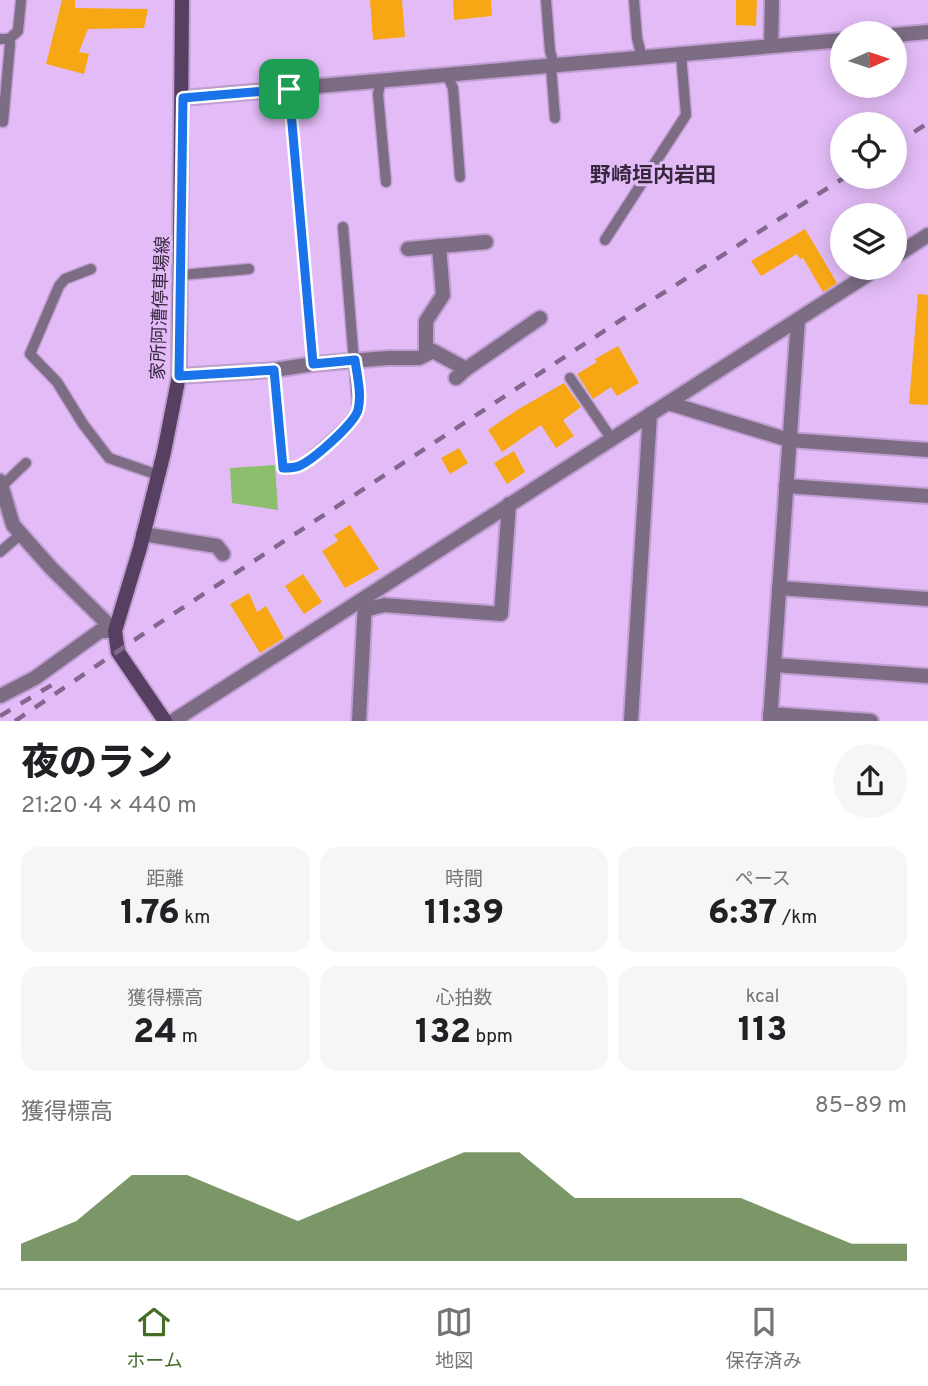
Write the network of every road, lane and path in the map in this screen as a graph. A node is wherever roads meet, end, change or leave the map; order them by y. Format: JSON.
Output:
{"nodes":[{"id":1,"x":21,"y":0,"type":"edge"},
{"id":2,"x":182,"y":0,"type":"edge"},
{"id":3,"x":546,"y":0,"type":"edge"},
{"id":4,"x":634,"y":0,"type":"edge"},
{"id":5,"x":772,"y":0,"type":"edge"},
{"id":6,"x":928,"y":32,"type":"edge"},
{"id":7,"x":907,"y":34,"type":"edge"},
{"id":8,"x":4,"y":39,"type":"edge"},
{"id":9,"x":830,"y":41,"type":"edge"},
{"id":10,"x":771,"y":46,"type":"junction"},
{"id":11,"x":681,"y":54,"type":"junction"},
{"id":12,"x":642,"y":58,"type":"junction"},
{"id":13,"x":552,"y":66,"type":"junction"},
{"id":14,"x":447,"y":75,"type":"junction"},
{"id":15,"x":381,"y":81,"type":"junction"},
{"id":16,"x":289,"y":89,"type":"junction"},
{"id":17,"x":183,"y":98,"type":"junction"},
{"id":18,"x":555,"y":118,"type":"dead end"},
{"id":19,"x":3,"y":122,"type":"dead end"},
{"id":20,"x":460,"y":177,"type":"dead end"},
{"id":21,"x":386,"y":182,"type":"dead end"},
{"id":22,"x":343,"y":227,"type":"dead end"},
{"id":23,"x":928,"y":235,"type":"edge"},
{"id":24,"x":605,"y":240,"type":"dead end"},
{"id":25,"x":486,"y":242,"type":"dead end"},
{"id":26,"x":439,"y":246,"type":"junction"},
{"id":27,"x":408,"y":249,"type":"dead end"},
{"id":28,"x":907,"y":249,"type":"edge"},
{"id":29,"x":91,"y":269,"type":"dead end"},
{"id":30,"x":249,"y":269,"type":"dead end"},
{"id":31,"x":181,"y":275,"type":"junction"},
{"id":32,"x":860,"y":280,"type":"edge"},
{"id":33,"x":540,"y":318,"type":"dead end"},
{"id":34,"x":798,"y":320,"type":"junction"},
{"id":35,"x":426,"y":354,"type":"junction"},
{"id":36,"x":355,"y":360,"type":"junction"},
{"id":37,"x":313,"y":364,"type":"junction"},
{"id":38,"x":274,"y":370,"type":"junction"},
{"id":39,"x":179,"y":376,"type":"junction"},
{"id":40,"x":570,"y":378,"type":"dead end"},
{"id":41,"x":668,"y":403,"type":"junction"},
{"id":42,"x":650,"y":414,"type":"junction"},
{"id":43,"x":611,"y":438,"type":"junction"},
{"id":44,"x":789,"y":440,"type":"junction"},
{"id":45,"x":928,"y":450,"type":"edge"},
{"id":46,"x":26,"y":463,"type":"dead end"},
{"id":47,"x":158,"y":475,"type":"junction"},
{"id":48,"x":1,"y":484,"type":"edge"},
{"id":49,"x":786,"y":486,"type":"junction"},
{"id":50,"x":928,"y":496,"type":"edge"},
{"id":51,"x":509,"y":504,"type":"junction"},
{"id":52,"x":21,"y":534,"type":"junction"},
{"id":53,"x":143,"y":534,"type":"junction"},
{"id":54,"x":0,"y":552,"type":"edge"},
{"id":55,"x":223,"y":554,"type":"dead end"},
{"id":56,"x":779,"y":588,"type":"junction"},
{"id":57,"x":928,"y":598,"type":"edge"},
{"id":58,"x":365,"y":604,"type":"junction"},
{"id":59,"x":115,"y":631,"type":"junction"},
{"id":60,"x":774,"y":665,"type":"junction"},
{"id":61,"x":928,"y":676,"type":"edge"},
{"id":62,"x":0,"y":696,"type":"edge"},
{"id":63,"x":770,"y":717,"type":"edge"},
{"id":64,"x":165,"y":721,"type":"edge"},
{"id":65,"x":173,"y":721,"type":"edge"},
{"id":66,"x":359,"y":721,"type":"edge"},
{"id":67,"x":631,"y":721,"type":"edge"},
{"id":68,"x":871,"y":721,"type":"edge"}],
"edges":[{"from":1,"to":8,"type":"lane"},
{"from":2,"to":17,"type":"main road","name":"家所阿漕停車場線"},
{"from":3,"to":13,"type":"lane"},
{"from":4,"to":12,"type":"lane"},
{"from":5,"to":10,"type":"street"},
{"from":6,"to":7,"type":"street"},
{"from":8,"to":19,"type":"lane"},
{"from":9,"to":10,"type":"street"},
{"from":10,"to":11,"type":"street"},
{"from":11,"to":12,"type":"street"},
{"from":11,"to":24,"type":"lane"},
{"from":12,"to":13,"type":"street"},
{"from":13,"to":14,"type":"street"},
{"from":13,"to":18,"type":"lane"},
{"from":14,"to":15,"type":"street"},
{"from":14,"to":20,"type":"lane"},
{"from":15,"to":16,"type":"street"},
{"from":15,"to":21,"type":"lane"},
{"from":16,"to":17,"type":"street"},
{"from":16,"to":37,"type":"lane"},
{"from":17,"to":31,"type":"main road","name":"家所阿漕停車場線"},
{"from":22,"to":36,"type":"lane"},
{"from":23,"to":28,"type":"street"},
{"from":25,"to":26,"type":"street"},
{"from":26,"to":27,"type":"street"},
{"from":26,"to":35,"type":"street"},
{"from":29,"to":47,"type":"lane"},
{"from":30,"to":31,"type":"lane"},
{"from":31,"to":39,"type":"main road","name":"家所阿漕停車場線"},
{"from":32,"to":34,"type":"street"},
{"from":33,"to":35,"type":"street"},
{"from":34,"to":41,"type":"street"},
{"from":34,"to":44,"type":"street"},
{"from":35,"to":36,"type":"street"},
{"from":36,"to":37,"type":"street"},
{"from":36,"to":38,"type":"lane"},
{"from":37,"to":38,"type":"street"},
{"from":38,"to":39,"type":"street"},
{"from":39,"to":47,"type":"main road","name":"家所阿漕停車場線"},
{"from":40,"to":43,"type":"lane"},
{"from":41,"to":42,"type":"street"},
{"from":41,"to":44,"type":"street"},
{"from":42,"to":43,"type":"street"},
{"from":42,"to":67,"type":"street"},
{"from":43,"to":51,"type":"street"},
{"from":44,"to":45,"type":"street"},
{"from":44,"to":49,"type":"street"},
{"from":46,"to":48,"type":"lane"},
{"from":47,"to":53,"type":"main road","name":"家所阿漕停車場線"},
{"from":48,"to":52,"type":"street"},
{"from":49,"to":50,"type":"street"},
{"from":49,"to":56,"type":"street"},
{"from":51,"to":58,"type":"street"},
{"from":51,"to":58,"type":"street"},
{"from":52,"to":54,"type":"lane"},
{"from":52,"to":59,"type":"street"},
{"from":53,"to":55,"type":"street"},
{"from":53,"to":59,"type":"main road","name":"家所阿漕停車場線"},
{"from":56,"to":57,"type":"street"},
{"from":56,"to":60,"type":"street"},
{"from":58,"to":65,"type":"street"},
{"from":58,"to":66,"type":"street"},
{"from":59,"to":62,"type":"street"},
{"from":59,"to":64,"type":"main road"},
{"from":60,"to":61,"type":"street"},
{"from":60,"to":63,"type":"street"},
{"from":63,"to":68,"type":"street"}]}
